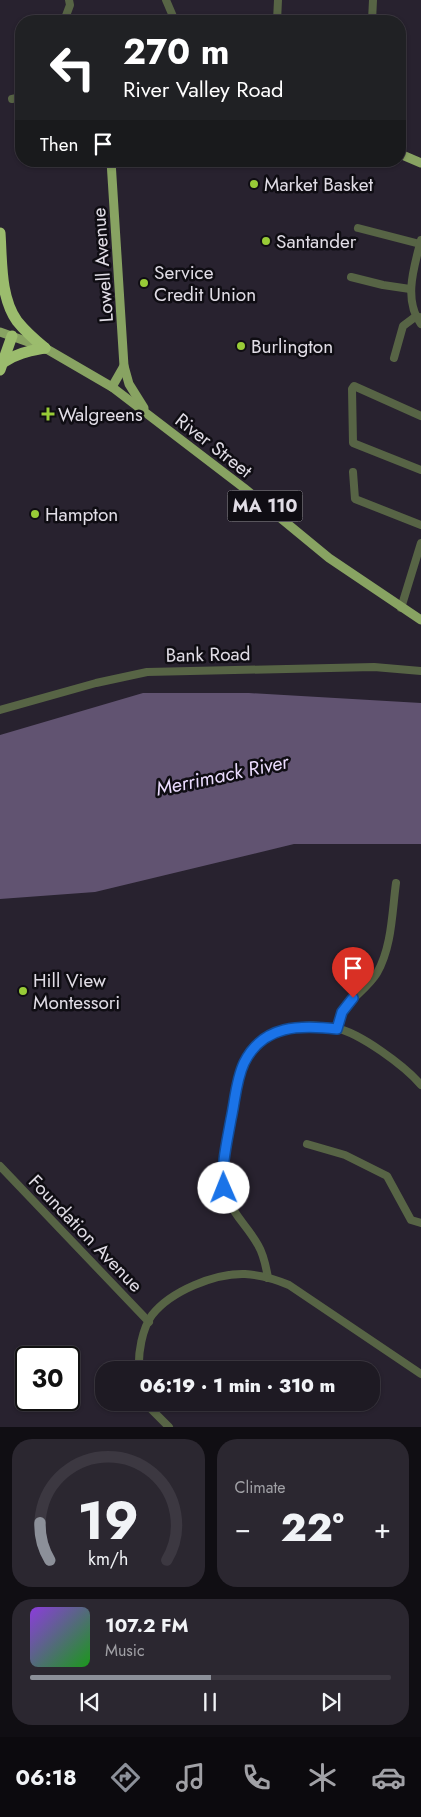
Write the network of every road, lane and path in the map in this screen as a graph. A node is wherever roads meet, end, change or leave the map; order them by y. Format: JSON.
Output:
{"nodes":[{"id":1,"x":70,"y":0,"type":"edge"},
{"id":2,"x":166,"y":0,"type":"edge"},
{"id":3,"x":278,"y":0,"type":"edge"},
{"id":4,"x":373,"y":0,"type":"edge"},
{"id":5,"x":66,"y":15,"type":"edge"},
{"id":6,"x":172,"y":15,"type":"edge"},
{"id":7,"x":277,"y":15,"type":"edge"},
{"id":8,"x":372,"y":15,"type":"edge"},
{"id":9,"x":12,"y":98,"type":"dead end"},
{"id":10,"x":15,"y":98,"type":"edge"},
{"id":11,"x":406,"y":157,"type":"edge"},
{"id":12,"x":421,"y":163,"type":"edge"},
{"id":13,"x":111,"y":167,"type":"edge"},
{"id":14,"x":358,"y":228,"type":"dead end"},
{"id":15,"x":0,"y":233,"type":"edge"},
{"id":16,"x":421,"y":242,"type":"edge"},
{"id":17,"x":351,"y":277,"type":"dead end"},
{"id":18,"x":4,"y":282,"type":"junction"},
{"id":19,"x":411,"y":292,"type":"junction"},
{"id":20,"x":421,"y":297,"type":"edge"},
{"id":21,"x":0,"y":299,"type":"edge"},
{"id":22,"x":418,"y":317,"type":"edge"},
{"id":23,"x":421,"y":324,"type":"edge"},
{"id":24,"x":0,"y":332,"type":"edge"},
{"id":25,"x":12,"y":336,"type":"junction"},
{"id":26,"x":45,"y":348,"type":"junction"},
{"id":27,"x":394,"y":358,"type":"dead end"},
{"id":28,"x":2,"y":366,"type":"edge"},
{"id":29,"x":124,"y":366,"type":"junction"},
{"id":30,"x":112,"y":387,"type":"junction"},
{"id":31,"x":145,"y":411,"type":"junction"},
{"id":32,"x":421,"y":416,"type":"edge"},
{"id":33,"x":421,"y":470,"type":"edge"},
{"id":34,"x":353,"y":472,"type":"dead end"},
{"id":35,"x":421,"y":525,"type":"edge"},
{"id":36,"x":421,"y":543,"type":"edge"},
{"id":37,"x":402,"y":608,"type":"junction"},
{"id":38,"x":421,"y":620,"type":"edge"},
{"id":39,"x":421,"y":671,"type":"edge"},
{"id":40,"x":0,"y":710,"type":"edge"},
{"id":41,"x":396,"y":883,"type":"dead end"},
{"id":42,"x":337,"y":1029,"type":"junction"},
{"id":43,"x":421,"y":1085,"type":"edge"},
{"id":44,"x":306,"y":1144,"type":"dead end"},
{"id":45,"x":0,"y":1166,"type":"edge"},
{"id":46,"x":421,"y":1223,"type":"edge"},
{"id":47,"x":268,"y":1278,"type":"junction"},
{"id":48,"x":149,"y":1322,"type":"junction"},
{"id":49,"x":139,"y":1361,"type":"edge"},
{"id":50,"x":421,"y":1374,"type":"edge"},
{"id":51,"x":153,"y":1411,"type":"edge"},
{"id":52,"x":169,"y":1427,"type":"edge"}],
"edges":[{"from":1,"to":5,"type":"street"},
{"from":2,"to":6,"type":"street"},
{"from":3,"to":7,"type":"street"},
{"from":4,"to":8,"type":"street"},
{"from":9,"to":10,"type":"street"},
{"from":11,"to":12,"type":"main road"},
{"from":13,"to":29,"type":"main road","name":"Lowell Avenue"},
{"from":14,"to":16,"type":"street"},
{"from":15,"to":18,"type":"highway"},
{"from":16,"to":19,"type":"street"},
{"from":17,"to":19,"type":"street"},
{"from":18,"to":21,"type":"highway"},
{"from":18,"to":26,"type":"highway"},
{"from":19,"to":20,"type":"street"},
{"from":19,"to":22,"type":"street"},
{"from":22,"to":23,"type":"street"},
{"from":22,"to":27,"type":"street"},
{"from":24,"to":25,"type":"main road","name":"River Street","number":"MA 110"},
{"from":25,"to":26,"type":"main road","name":"River Street","number":"MA 110"},
{"from":25,"to":28,"type":"highway"},
{"from":26,"to":28,"type":"highway"},
{"from":26,"to":30,"type":"main road","name":"River Street","number":"MA 110"},
{"from":29,"to":30,"type":"main road"},
{"from":29,"to":31,"type":"main road","name":"Lowell Avenue"},
{"from":30,"to":31,"type":"main road","name":"River Street","number":"MA 110"},
{"from":31,"to":37,"type":"main road","name":"River Street","number":"MA 110"},
{"from":32,"to":33,"type":"street"},
{"from":34,"to":35,"type":"street"},
{"from":36,"to":37,"type":"street"},
{"from":37,"to":38,"type":"main road","name":"River Street","number":"MA 110"},
{"from":39,"to":40,"type":"street","name":"Bank Road"},
{"from":41,"to":42,"type":"street"},
{"from":42,"to":43,"type":"street"},
{"from":42,"to":47,"type":"street"},
{"from":44,"to":46,"type":"street"},
{"from":45,"to":48,"type":"street","name":"Foundation Avenue"},
{"from":47,"to":48,"type":"street"},
{"from":47,"to":50,"type":"street"},
{"from":48,"to":49,"type":"street"},
{"from":51,"to":52,"type":"street"}]}
